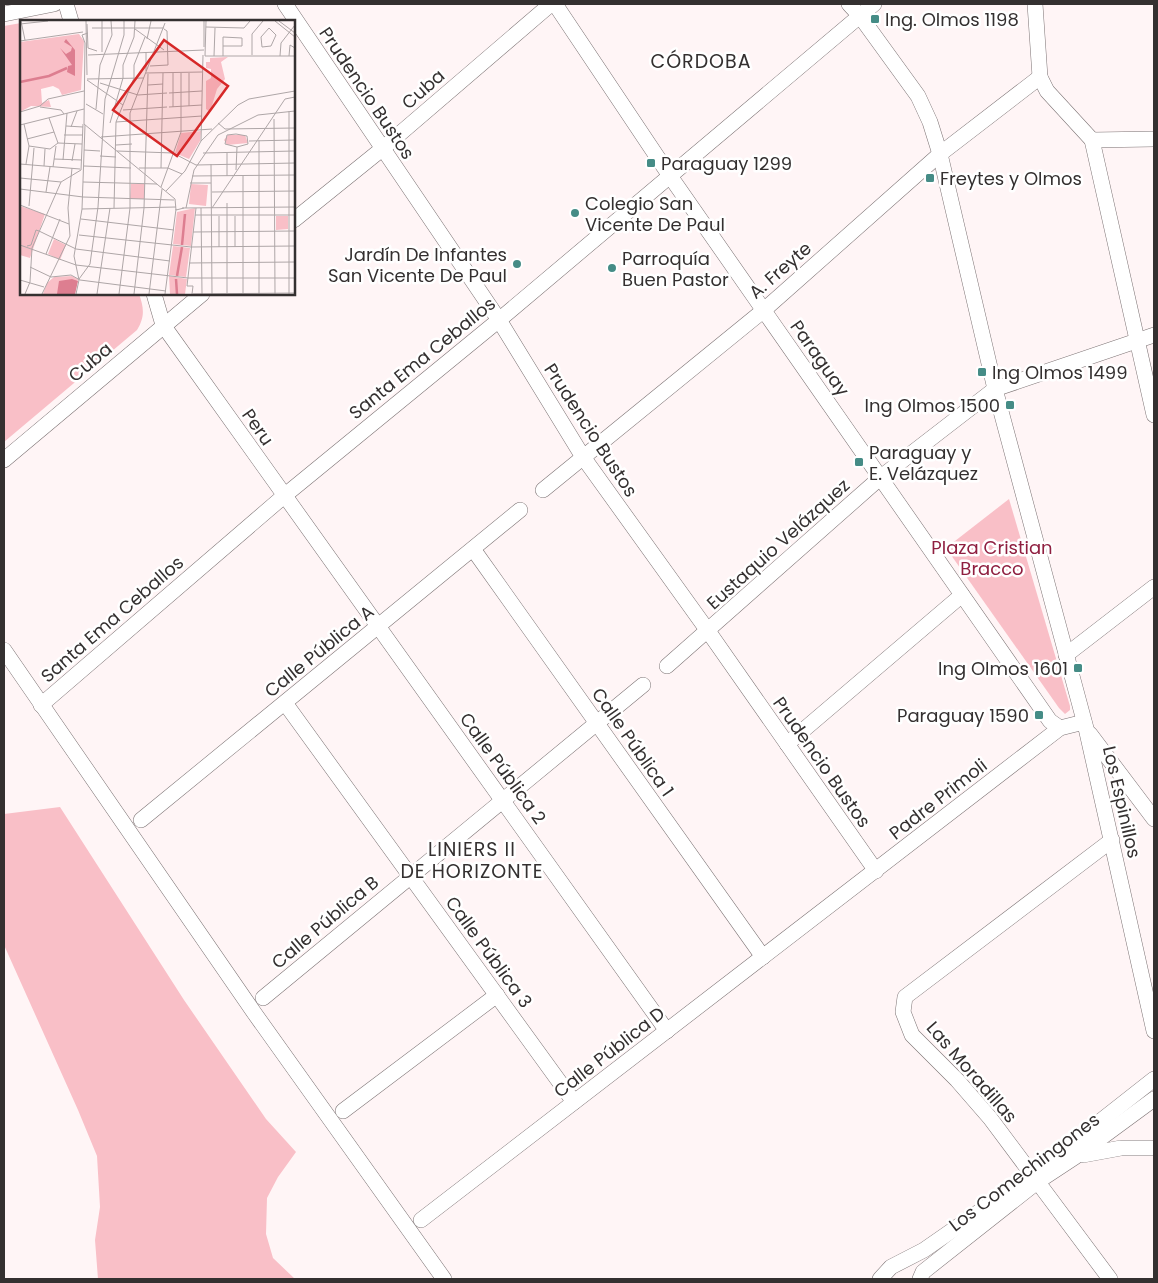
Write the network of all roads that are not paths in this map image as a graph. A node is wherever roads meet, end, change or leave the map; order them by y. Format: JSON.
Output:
{"nodes":[{"id":1,"x":54,"y":4,"type":"edge"},
{"id":2,"x":66,"y":4,"type":"edge"},
{"id":3,"x":285,"y":4,"type":"edge"},
{"id":4,"x":553,"y":4,"type":"edge"},
{"id":5,"x":849,"y":4,"type":"edge"},
{"id":6,"x":874,"y":4,"type":"edge"},
{"id":7,"x":1035,"y":4,"type":"edge"},
{"id":8,"x":4,"y":14,"type":"edge"},
{"id":9,"x":860,"y":16,"type":"junction"},
{"id":10,"x":71,"y":20,"type":"edge"},
{"id":11,"x":1040,"y":77,"type":"junction"},
{"id":12,"x":1154,"y":139,"type":"edge"},
{"id":13,"x":1092,"y":140,"type":"junction"},
{"id":14,"x":382,"y":149,"type":"junction"},
{"id":15,"x":940,"y":154,"type":"junction"},
{"id":16,"x":670,"y":176,"type":"junction"},
{"id":17,"x":295,"y":219,"type":"edge"},
{"id":18,"x":154,"y":295,"type":"edge"},
{"id":19,"x":201,"y":295,"type":"edge"},
{"id":20,"x":764,"y":310,"type":"junction"},
{"id":21,"x":499,"y":320,"type":"junction"},
{"id":22,"x":163,"y":325,"type":"junction"},
{"id":23,"x":1154,"y":335,"type":"edge"},
{"id":24,"x":1136,"y":340,"type":"junction"},
{"id":25,"x":995,"y":389,"type":"junction"},
{"id":26,"x":1154,"y":415,"type":"edge"},
{"id":27,"x":583,"y":457,"type":"junction"},
{"id":28,"x":4,"y":460,"type":"edge"},
{"id":29,"x":881,"y":477,"type":"junction"},
{"id":30,"x":543,"y":490,"type":"dead end"},
{"id":31,"x":284,"y":496,"type":"junction"},
{"id":32,"x":520,"y":510,"type":"dead end"},
{"id":33,"x":473,"y":549,"type":"junction"},
{"id":34,"x":343,"y":576,"type":"joint"},
{"id":35,"x":1154,"y":587,"type":"edge"},
{"id":36,"x":962,"y":595,"type":"junction"},
{"id":37,"x":379,"y":626,"type":"junction"},
{"id":38,"x":708,"y":631,"type":"junction"},
{"id":39,"x":4,"y":650,"type":"edge"},
{"id":40,"x":1066,"y":654,"type":"junction"},
{"id":41,"x":667,"y":666,"type":"dead end"},
{"id":42,"x":643,"y":685,"type":"dead end"},
{"id":43,"x":285,"y":703,"type":"junction"},
{"id":44,"x":41,"y":705,"type":"junction"},
{"id":45,"x":596,"y":722,"type":"junction"},
{"id":46,"x":1085,"y":725,"type":"junction"},
{"id":47,"x":1060,"y":728,"type":"junction"},
{"id":48,"x":787,"y":744,"type":"junction"},
{"id":49,"x":502,"y":800,"type":"junction"},
{"id":50,"x":1154,"y":819,"type":"edge"},
{"id":51,"x":141,"y":820,"type":"dead end"},
{"id":52,"x":1112,"y":840,"type":"junction"},
{"id":53,"x":876,"y":871,"type":"junction"},
{"id":54,"x":410,"y":876,"type":"junction"},
{"id":55,"x":820,"y":914,"type":"joint"},
{"id":56,"x":763,"y":957,"type":"junction"},
{"id":57,"x":497,"y":995,"type":"junction"},
{"id":58,"x":263,"y":998,"type":"dead end"},
{"id":59,"x":668,"y":1030,"type":"junction"},
{"id":60,"x":1154,"y":1030,"type":"edge"},
{"id":61,"x":1154,"y":1080,"type":"edge"},
{"id":62,"x":1154,"y":1099,"type":"edge"},
{"id":63,"x":574,"y":1102,"type":"junction"},
{"id":64,"x":343,"y":1110,"type":"dead end"},
{"id":65,"x":1154,"y":1148,"type":"edge"},
{"id":66,"x":1075,"y":1157,"type":"junction"},
{"id":67,"x":1034,"y":1178,"type":"junction"},
{"id":68,"x":421,"y":1220,"type":"dead end"},
{"id":69,"x":444,"y":1279,"type":"edge"},
{"id":70,"x":880,"y":1279,"type":"edge"},
{"id":71,"x":920,"y":1279,"type":"edge"},
{"id":72,"x":1110,"y":1279,"type":"edge"}],
"edges":[{"from":1,"to":8,"type":"street"},
{"from":2,"to":10,"type":"street"},
{"from":3,"to":14,"type":"street","name":"Prudencio Bustos"},
{"from":4,"to":14,"type":"street","name":"Cuba"},
{"from":4,"to":16,"type":"street","name":"Paraguay"},
{"from":5,"to":9,"type":"street","name":"Los Espinillos"},
{"from":6,"to":9,"type":"street","name":"Santa Ema Ceballos"},
{"from":7,"to":11,"type":"street"},
{"from":9,"to":15,"type":"street","name":"Los Espinillos"},
{"from":9,"to":16,"type":"street","name":"Santa Ema Ceballos"},
{"from":11,"to":13,"type":"street"},
{"from":11,"to":15,"type":"street","name":"A. Freyte"},
{"from":12,"to":13,"type":"street"},
{"from":13,"to":24,"type":"street"},
{"from":14,"to":17,"type":"street","name":"Cuba"},
{"from":14,"to":21,"type":"street","name":"Prudencio Bustos"},
{"from":15,"to":20,"type":"street","name":"A. Freyte"},
{"from":15,"to":25,"type":"street","name":"Los Espinillos"},
{"from":16,"to":20,"type":"street","name":"Paraguay"},
{"from":16,"to":21,"type":"street","name":"Santa Ema Ceballos"},
{"from":18,"to":22,"type":"street","name":"Peru"},
{"from":19,"to":22,"type":"street","name":"Cuba"},
{"from":20,"to":27,"type":"street","name":"A. Freyte"},
{"from":20,"to":29,"type":"street","name":"Paraguay"},
{"from":21,"to":27,"type":"street","name":"Prudencio Bustos"},
{"from":21,"to":31,"type":"street","name":"Santa Ema Ceballos"},
{"from":22,"to":28,"type":"street","name":"Cuba"},
{"from":22,"to":31,"type":"street","name":"Peru"},
{"from":23,"to":24,"type":"street","name":"Eustaquio Velázquez"},
{"from":24,"to":25,"type":"street","name":"Eustaquio Velázquez"},
{"from":24,"to":26,"type":"street"},
{"from":25,"to":29,"type":"street","name":"Eustaquio Velázquez"},
{"from":25,"to":40,"type":"street","name":"Los Espinillos"},
{"from":27,"to":30,"type":"street","name":"A. Freyte"},
{"from":27,"to":38,"type":"street","name":"Prudencio Bustos"},
{"from":29,"to":36,"type":"street","name":"Paraguay"},
{"from":29,"to":38,"type":"street","name":"Eustaquio Velázquez"},
{"from":31,"to":34,"type":"street","name":"Peru"},
{"from":31,"to":44,"type":"street","name":"Santa Ema Ceballos"},
{"from":32,"to":33,"type":"street","name":"Calle Pública A"},
{"from":33,"to":37,"type":"street","name":"Calle Pública A"},
{"from":33,"to":45,"type":"street","name":"Calle Pública 1"},
{"from":34,"to":37,"type":"street","name":"Calle Pública 2"},
{"from":35,"to":40,"type":"street"},
{"from":36,"to":47,"type":"street","name":"Paraguay"},
{"from":36,"to":48,"type":"street"},
{"from":37,"to":43,"type":"street","name":"Calle Pública A"},
{"from":37,"to":49,"type":"street","name":"Calle Pública 2"},
{"from":38,"to":41,"type":"street","name":"Eustaquio Velázquez"},
{"from":38,"to":48,"type":"street","name":"Prudencio Bustos"},
{"from":39,"to":44,"type":"street"},
{"from":40,"to":46,"type":"street","name":"Los Espinillos"},
{"from":42,"to":45,"type":"street","name":"Calle Pública B"},
{"from":43,"to":51,"type":"street","name":"Calle Pública A"},
{"from":43,"to":54,"type":"street","name":"Calle Pública 3"},
{"from":44,"to":69,"type":"street"},
{"from":45,"to":49,"type":"street","name":"Calle Pública B"},
{"from":45,"to":56,"type":"street","name":"Calle Pública 1"},
{"from":46,"to":47,"type":"street","name":"Padre Primoli"},
{"from":46,"to":50,"type":"street"},
{"from":46,"to":52,"type":"street","name":"Los Espinillos"},
{"from":47,"to":53,"type":"street","name":"Padre Primoli"},
{"from":48,"to":53,"type":"street","name":"Prudencio Bustos"},
{"from":49,"to":54,"type":"street","name":"Calle Pública B"},
{"from":49,"to":59,"type":"street","name":"Calle Pública 2"},
{"from":52,"to":60,"type":"street","name":"Los Espinillos"},
{"from":52,"to":67,"type":"street","name":"Las Moradillas"},
{"from":53,"to":55,"type":"street","name":"Padre Primoli"},
{"from":54,"to":57,"type":"street","name":"Calle Pública 3"},
{"from":54,"to":58,"type":"street","name":"Calle Pública B"},
{"from":55,"to":56,"type":"street","name":"Calle Pública D"},
{"from":56,"to":59,"type":"street","name":"Calle Pública D"},
{"from":57,"to":63,"type":"street","name":"Calle Pública 3"},
{"from":57,"to":64,"type":"street"},
{"from":59,"to":63,"type":"street","name":"Calle Pública D"},
{"from":61,"to":67,"type":"street"},
{"from":62,"to":66,"type":"street","name":"Los Comechingones"},
{"from":63,"to":68,"type":"street","name":"Calle Pública D"},
{"from":65,"to":66,"type":"street"},
{"from":66,"to":67,"type":"street","name":"Los Comechingones"},
{"from":67,"to":70,"type":"street","name":"Los Comechingones"},
{"from":67,"to":71,"type":"street","name":"Los Comechingones"},
{"from":67,"to":72,"type":"street","name":"Las Moradillas"}]}
